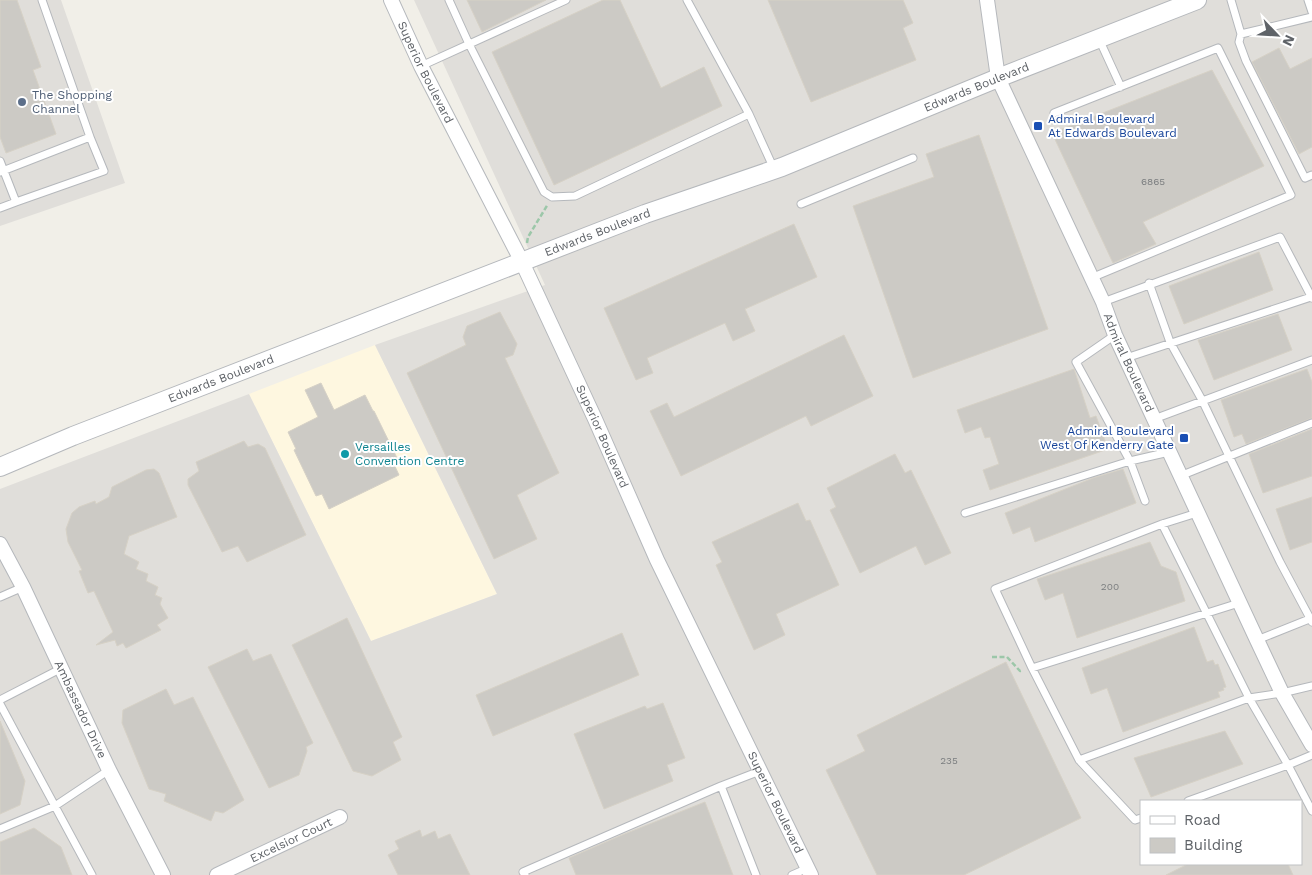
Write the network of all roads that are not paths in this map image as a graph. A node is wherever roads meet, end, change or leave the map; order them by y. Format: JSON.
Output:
{"nodes":[{"id":1,"x":42,"y":0,"type":"edge"},
{"id":2,"x":391,"y":0,"type":"edge"},
{"id":3,"x":449,"y":0,"type":"edge"},
{"id":4,"x":566,"y":0,"type":"edge"},
{"id":5,"x":687,"y":0,"type":"edge"},
{"id":6,"x":987,"y":0,"type":"edge"},
{"id":7,"x":1197,"y":0,"type":"edge"},
{"id":8,"x":1231,"y":0,"type":"edge"},
{"id":9,"x":1308,"y":0,"type":"edge"},
{"id":10,"x":1312,"y":12,"type":"edge"},
{"id":11,"x":1312,"y":17,"type":"edge"},
{"id":12,"x":1241,"y":34,"type":"junction"},
{"id":13,"x":1099,"y":40,"type":"junction"},
{"id":14,"x":469,"y":44,"type":"junction"},
{"id":15,"x":421,"y":66,"type":"junction"},
{"id":16,"x":998,"y":78,"type":"junction"},
{"id":17,"x":1121,"y":87,"type":"junction"},
{"id":18,"x":1054,"y":113,"type":"dead end"},
{"id":19,"x":749,"y":114,"type":"junction"},
{"id":20,"x":90,"y":137,"type":"junction"},
{"id":21,"x":913,"y":158,"type":"dead end"},
{"id":22,"x":0,"y":161,"type":"edge"},
{"id":23,"x":774,"y":170,"type":"junction"},
{"id":24,"x":2,"y":171,"type":"edge"},
{"id":25,"x":1312,"y":175,"type":"edge"},
{"id":26,"x":16,"y":202,"type":"junction"},
{"id":27,"x":801,"y":204,"type":"dead end"},
{"id":28,"x":0,"y":208,"type":"edge"},
{"id":29,"x":522,"y":262,"type":"junction"},
{"id":30,"x":1092,"y":278,"type":"junction"},
{"id":31,"x":1149,"y":283,"type":"junction"},
{"id":32,"x":1312,"y":298,"type":"edge"},
{"id":33,"x":1103,"y":302,"type":"junction"},
{"id":34,"x":1115,"y":335,"type":"junction"},
{"id":35,"x":1170,"y":342,"type":"junction"},
{"id":36,"x":1126,"y":358,"type":"junction"},
{"id":37,"x":1312,"y":360,"type":"edge"},
{"id":38,"x":1202,"y":400,"type":"junction"},
{"id":39,"x":1154,"y":419,"type":"junction"},
{"id":40,"x":1312,"y":423,"type":"edge"},
{"id":41,"x":1169,"y":452,"type":"junction"},
{"id":42,"x":1229,"y":456,"type":"junction"},
{"id":43,"x":1130,"y":461,"type":"junction"},
{"id":44,"x":0,"y":467,"type":"edge"},
{"id":45,"x":1180,"y":476,"type":"junction"},
{"id":46,"x":1145,"y":501,"type":"dead end"},
{"id":47,"x":965,"y":513,"type":"dead end"},
{"id":48,"x":1197,"y":513,"type":"junction"},
{"id":49,"x":1162,"y":524,"type":"junction"},
{"id":50,"x":0,"y":544,"type":"edge"},
{"id":51,"x":22,"y":587,"type":"junction"},
{"id":52,"x":0,"y":597,"type":"edge"},
{"id":53,"x":1239,"y":603,"type":"junction"},
{"id":54,"x":1206,"y":614,"type":"junction"},
{"id":55,"x":1312,"y":620,"type":"edge"},
{"id":56,"x":1256,"y":640,"type":"junction"},
{"id":57,"x":1032,"y":668,"type":"junction"},
{"id":58,"x":60,"y":669,"type":"junction"},
{"id":59,"x":1312,"y":686,"type":"edge"},
{"id":60,"x":1282,"y":693,"type":"junction"},
{"id":61,"x":1249,"y":698,"type":"junction"},
{"id":62,"x":0,"y":700,"type":"edge"},
{"id":63,"x":0,"y":704,"type":"edge"},
{"id":64,"x":1312,"y":745,"type":"edge"},
{"id":65,"x":1312,"y":755,"type":"edge"},
{"id":66,"x":1079,"y":760,"type":"junction"},
{"id":67,"x":1288,"y":766,"type":"junction"},
{"id":68,"x":109,"y":770,"type":"junction"},
{"id":69,"x":760,"y":771,"type":"junction"},
{"id":70,"x":721,"y":786,"type":"junction"},
{"id":71,"x":1191,"y":800,"type":"edge"},
{"id":72,"x":55,"y":806,"type":"junction"},
{"id":73,"x":1312,"y":810,"type":"edge"},
{"id":74,"x":340,"y":817,"type":"dead end"},
{"id":75,"x":1140,"y":818,"type":"edge"},
{"id":76,"x":0,"y":829,"type":"edge"},
{"id":77,"x":810,"y":872,"type":"edge"},
{"id":78,"x":160,"y":874,"type":"edge"},
{"id":79,"x":92,"y":875,"type":"edge"},
{"id":80,"x":217,"y":875,"type":"edge"},
{"id":81,"x":524,"y":875,"type":"edge"},
{"id":82,"x":756,"y":875,"type":"edge"},
{"id":83,"x":792,"y":875,"type":"edge"}],
"edges":[{"from":1,"to":20,"type":"lane"},
{"from":2,"to":15,"type":"street","name":"Superior Boulevard"},
{"from":3,"to":14,"type":"lane"},
{"from":4,"to":14,"type":"lane"},
{"from":5,"to":19,"type":"lane"},
{"from":6,"to":16,"type":"street","name":"Admiral Boulevard"},
{"from":7,"to":13,"type":"street","name":"Edwards Boulevard"},
{"from":8,"to":12,"type":"lane"},
{"from":9,"to":10,"type":"lane"},
{"from":11,"to":12,"type":"lane"},
{"from":12,"to":25,"type":"lane"},
{"from":13,"to":16,"type":"street","name":"Edwards Boulevard"},
{"from":13,"to":17,"type":"lane"},
{"from":14,"to":15,"type":"lane"},
{"from":14,"to":19,"type":"lane"},
{"from":15,"to":29,"type":"street","name":"Superior Boulevard"},
{"from":16,"to":23,"type":"street","name":"Edwards Boulevard"},
{"from":16,"to":30,"type":"street","name":"Admiral Boulevard"},
{"from":17,"to":18,"type":"lane"},
{"from":17,"to":30,"type":"lane"},
{"from":19,"to":23,"type":"lane"},
{"from":20,"to":24,"type":"lane"},
{"from":20,"to":26,"type":"lane"},
{"from":21,"to":27,"type":"lane"},
{"from":22,"to":24,"type":"lane"},
{"from":23,"to":29,"type":"street","name":"Edwards Boulevard"},
{"from":24,"to":26,"type":"lane"},
{"from":26,"to":28,"type":"lane"},
{"from":29,"to":44,"type":"street","name":"Edwards Boulevard"},
{"from":29,"to":69,"type":"street","name":"Superior Boulevard"},
{"from":30,"to":33,"type":"street","name":"Admiral Boulevard"},
{"from":31,"to":32,"type":"lane"},
{"from":31,"to":33,"type":"lane"},
{"from":31,"to":35,"type":"lane"},
{"from":32,"to":35,"type":"lane"},
{"from":33,"to":34,"type":"street","name":"Admiral Boulevard"},
{"from":34,"to":36,"type":"street","name":"Admiral Boulevard"},
{"from":34,"to":43,"type":"lane"},
{"from":35,"to":36,"type":"lane"},
{"from":35,"to":38,"type":"lane"},
{"from":36,"to":39,"type":"street","name":"Admiral Boulevard"},
{"from":37,"to":38,"type":"lane"},
{"from":38,"to":39,"type":"lane"},
{"from":38,"to":42,"type":"lane"},
{"from":39,"to":41,"type":"street","name":"Admiral Boulevard"},
{"from":40,"to":42,"type":"lane"},
{"from":41,"to":43,"type":"lane"},
{"from":41,"to":45,"type":"street","name":"Admiral Boulevard"},
{"from":42,"to":45,"type":"lane"},
{"from":42,"to":55,"type":"lane"},
{"from":43,"to":46,"type":"lane"},
{"from":43,"to":47,"type":"lane"},
{"from":45,"to":48,"type":"street","name":"Admiral Boulevard"},
{"from":48,"to":49,"type":"lane"},
{"from":48,"to":53,"type":"street","name":"Admiral Boulevard"},
{"from":49,"to":54,"type":"lane"},
{"from":49,"to":57,"type":"lane"},
{"from":50,"to":51,"type":"street","name":"Ambassador Drive"},
{"from":51,"to":52,"type":"lane"},
{"from":51,"to":58,"type":"street","name":"Ambassador Drive"},
{"from":53,"to":54,"type":"lane"},
{"from":53,"to":56,"type":"street","name":"Admiral Boulevard"},
{"from":54,"to":57,"type":"lane"},
{"from":54,"to":61,"type":"lane"},
{"from":55,"to":56,"type":"lane"},
{"from":56,"to":60,"type":"street","name":"Admiral Boulevard"},
{"from":57,"to":66,"type":"lane"},
{"from":58,"to":62,"type":"lane"},
{"from":58,"to":68,"type":"street","name":"Ambassador Drive"},
{"from":59,"to":60,"type":"lane"},
{"from":60,"to":61,"type":"lane"},
{"from":60,"to":64,"type":"street","name":"Admiral Boulevard"},
{"from":61,"to":66,"type":"lane"},
{"from":61,"to":67,"type":"lane"},
{"from":63,"to":72,"type":"lane"},
{"from":65,"to":67,"type":"lane"},
{"from":66,"to":75,"type":"lane"},
{"from":67,"to":71,"type":"lane"},
{"from":67,"to":73,"type":"lane"},
{"from":68,"to":72,"type":"lane"},
{"from":68,"to":78,"type":"street","name":"Ambassador Drive"},
{"from":69,"to":70,"type":"lane"},
{"from":69,"to":77,"type":"street","name":"Superior Boulevard"},
{"from":70,"to":81,"type":"lane"},
{"from":70,"to":82,"type":"lane"},
{"from":72,"to":76,"type":"lane"},
{"from":72,"to":79,"type":"lane"},
{"from":74,"to":80,"type":"street","name":"Excelsior Court"},
{"from":77,"to":83,"type":"lane"}]}
